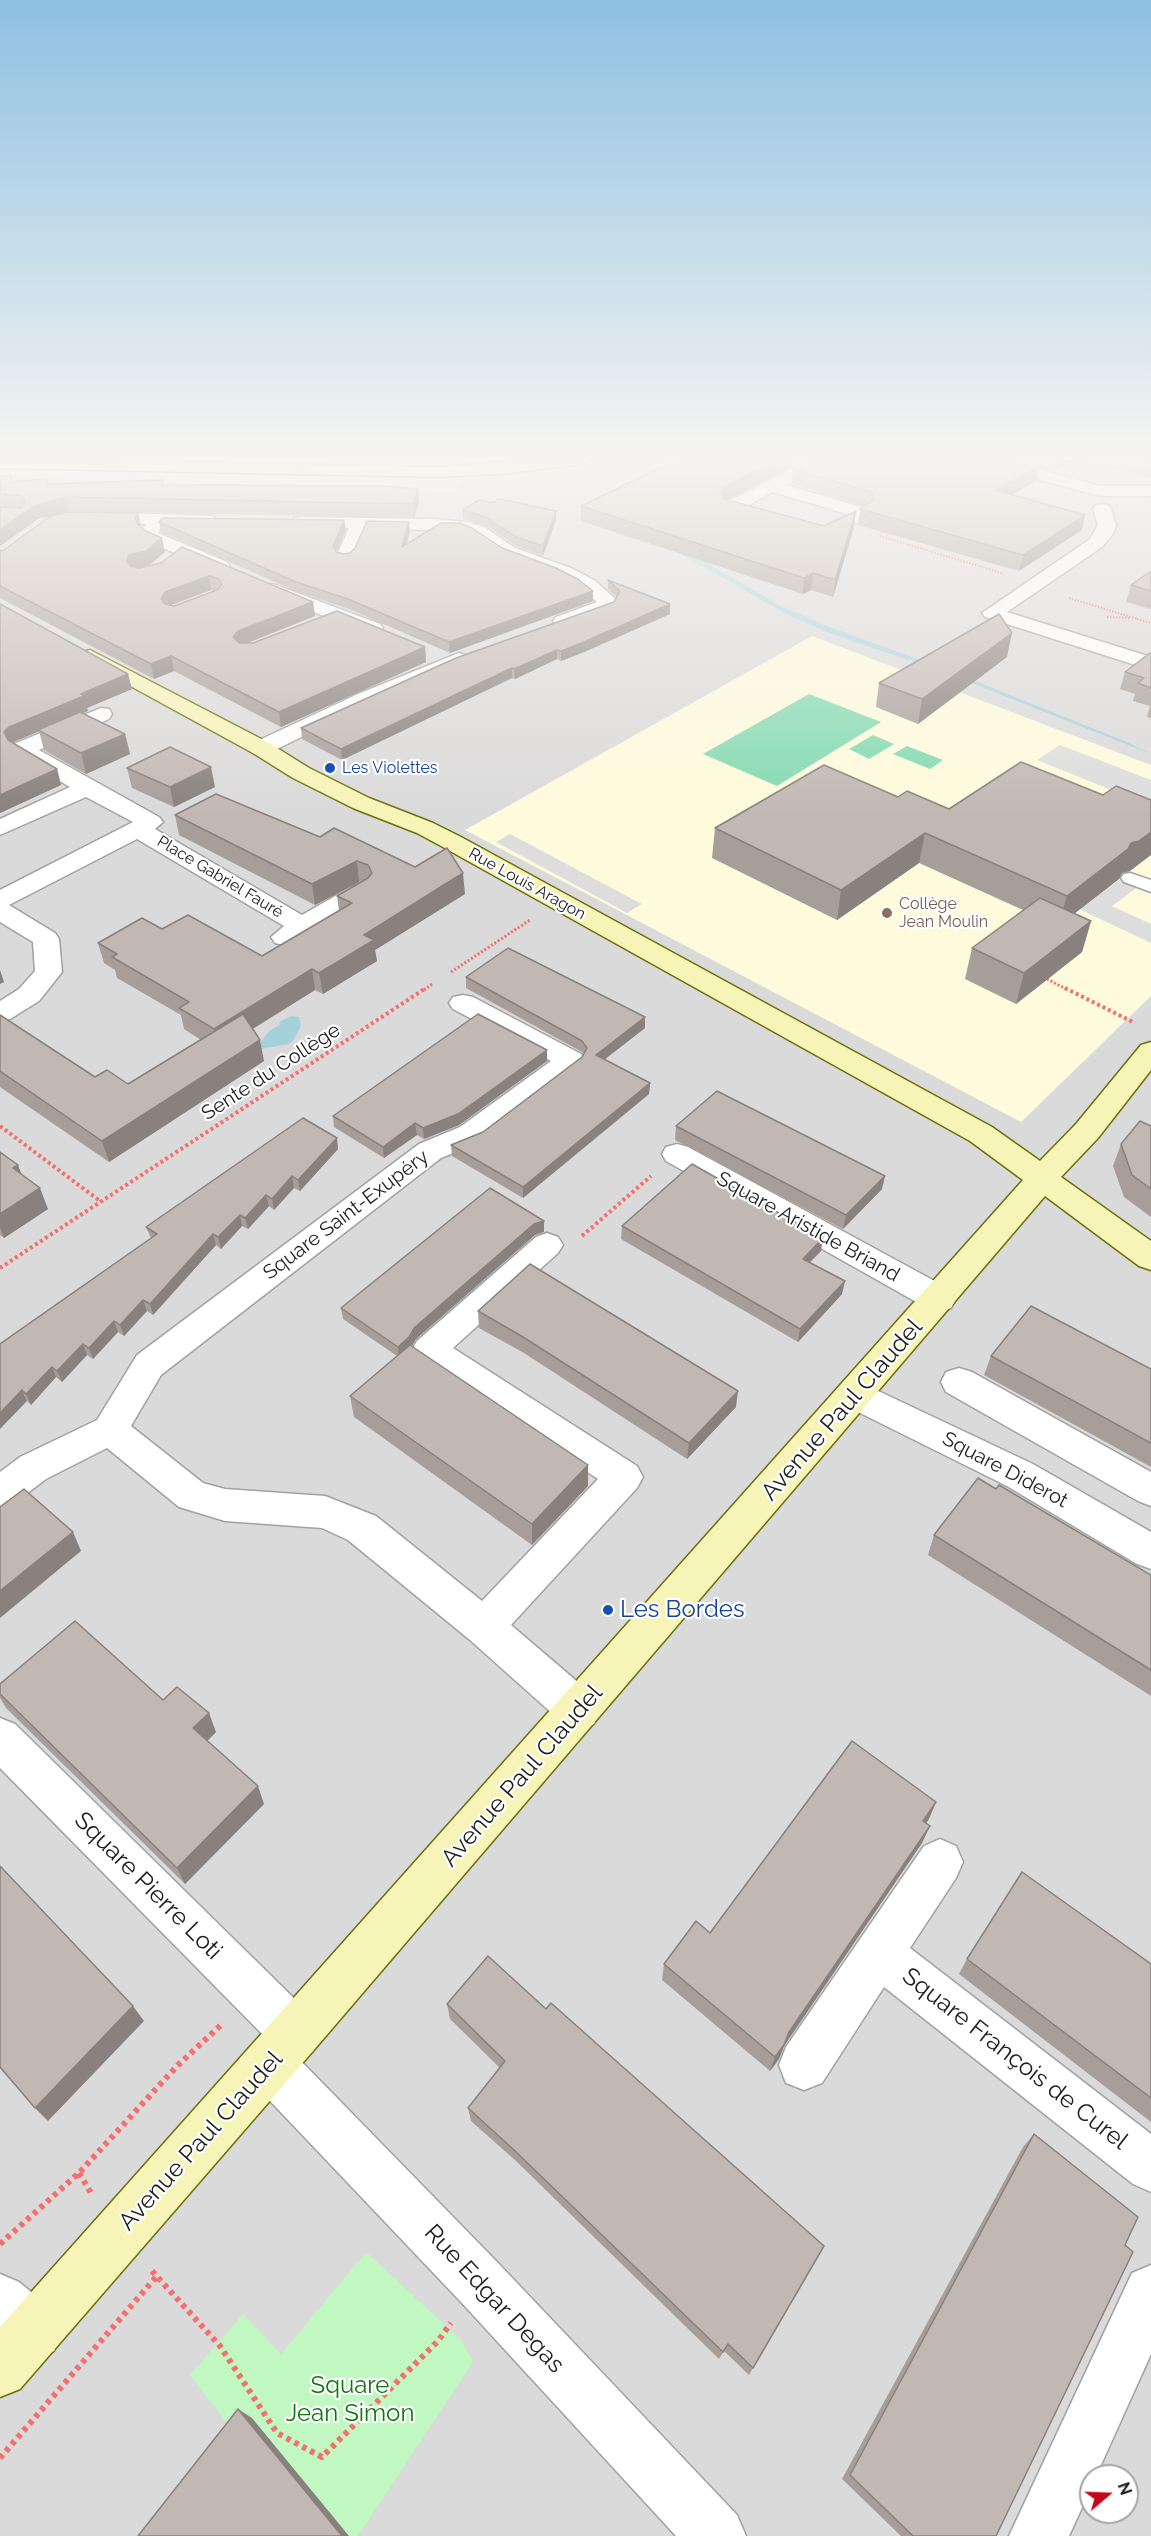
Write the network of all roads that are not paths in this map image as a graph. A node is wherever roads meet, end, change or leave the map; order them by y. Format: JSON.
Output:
{"nodes":[{"id":1,"x":574,"y":577,"type":"edge"},
{"id":2,"x":1045,"y":577,"type":"edge"},
{"id":3,"x":254,"y":581,"type":"edge"},
{"id":4,"x":341,"y":615,"type":"junction"},
{"id":5,"x":545,"y":627,"type":"edge"},
{"id":6,"x":310,"y":628,"type":"edge"},
{"id":7,"x":386,"y":634,"type":"edge"},
{"id":8,"x":71,"y":645,"type":"edge"},
{"id":9,"x":425,"y":650,"type":"edge"},
{"id":10,"x":472,"y":654,"type":"edge"},
{"id":11,"x":449,"y":662,"type":"junction"},
{"id":12,"x":1151,"y":664,"type":"edge"},
{"id":13,"x":101,"y":714,"type":"dead end"},
{"id":14,"x":261,"y":748,"type":"junction"},
{"id":15,"x":87,"y":788,"type":"junction"},
{"id":16,"x":0,"y":828,"type":"edge"},
{"id":17,"x":138,"y":829,"type":"junction"},
{"id":18,"x":1130,"y":878,"type":"edge"},
{"id":19,"x":1151,"y":887,"type":"edge"},
{"id":20,"x":360,"y":892,"type":"edge"},
{"id":21,"x":0,"y":900,"type":"edge"},
{"id":22,"x":0,"y":911,"type":"edge"},
{"id":23,"x":463,"y":1003,"type":"dead end"},
{"id":24,"x":0,"y":1013,"type":"edge"},
{"id":25,"x":1146,"y":1039,"type":"edge"},
{"id":26,"x":677,"y":1154,"type":"road end"},
{"id":27,"x":1042,"y":1181,"type":"junction"},
{"id":28,"x":548,"y":1245,"type":"road end"},
{"id":29,"x":1151,"y":1258,"type":"edge"},
{"id":30,"x":939,"y":1299,"type":"junction"},
{"id":31,"x":960,"y":1382,"type":"dead end"},
{"id":32,"x":855,"y":1394,"type":"junction"},
{"id":33,"x":110,"y":1430,"type":"junction"},
{"id":34,"x":1049,"y":1434,"type":"junction"},
{"id":35,"x":1020,"y":1475,"type":"junction"},
{"id":36,"x":1151,"y":1490,"type":"edge"},
{"id":37,"x":0,"y":1492,"type":"edge"},
{"id":38,"x":1151,"y":1552,"type":"edge"},
{"id":39,"x":484,"y":1627,"type":"junction"},
{"id":40,"x":579,"y":1710,"type":"junction"},
{"id":41,"x":0,"y":1738,"type":"edge"},
{"id":42,"x":940,"y":1862,"type":"dead end"},
{"id":43,"x":879,"y":1953,"type":"junction"},
{"id":44,"x":283,"y":2049,"type":"junction"},
{"id":45,"x":804,"y":2065,"type":"dead end"},
{"id":46,"x":1151,"y":2166,"type":"edge"},
{"id":47,"x":1151,"y":2292,"type":"edge"},
{"id":48,"x":11,"y":2334,"type":"edge"},
{"id":49,"x":716,"y":2536,"type":"edge"},
{"id":50,"x":1039,"y":2536,"type":"edge"}],
"edges":[{"from":1,"to":5,"type":"street"},
{"from":2,"to":12,"type":"street"},
{"from":3,"to":4,"type":"street"},
{"from":4,"to":6,"type":"street"},
{"from":4,"to":7,"type":"street"},
{"from":8,"to":14,"type":"street","name":"Rue Louis Aragon"},
{"from":9,"to":11,"type":"street"},
{"from":10,"to":11,"type":"street"},
{"from":11,"to":14,"type":"street"},
{"from":13,"to":15,"type":"street","name":"Place Gabriel Fauré"},
{"from":14,"to":27,"type":"street","name":"Rue Louis Aragon"},
{"from":15,"to":16,"type":"street"},
{"from":15,"to":17,"type":"street","name":"Place Gabriel Fauré"},
{"from":17,"to":20,"type":"street","name":"Place Gabriel Fauré"},
{"from":17,"to":21,"type":"street","name":"Place Gabriel Fauré"},
{"from":18,"to":19,"type":"lane"},
{"from":22,"to":24,"type":"street"},
{"from":23,"to":33,"type":"street","name":"Square Saint-Exupéry"},
{"from":25,"to":27,"type":"street","name":"Avenue Paul Claudel"},
{"from":26,"to":30,"type":"street","name":"Square Aristide Briand"},
{"from":27,"to":29,"type":"street","name":"Rue Louis Aragon"},
{"from":27,"to":30,"type":"street","name":"Avenue Paul Claudel"},
{"from":28,"to":39,"type":"street"},
{"from":30,"to":32,"type":"street","name":"Avenue Paul Claudel"},
{"from":31,"to":34,"type":"street"},
{"from":32,"to":35,"type":"street","name":"Square Diderot"},
{"from":32,"to":40,"type":"street","name":"Avenue Paul Claudel"},
{"from":33,"to":37,"type":"street"},
{"from":33,"to":39,"type":"street"},
{"from":34,"to":35,"type":"street"},
{"from":34,"to":36,"type":"street"},
{"from":35,"to":38,"type":"street","name":"Square Diderot"},
{"from":39,"to":40,"type":"street"},
{"from":40,"to":44,"type":"street","name":"Avenue Paul Claudel"},
{"from":41,"to":44,"type":"street","name":"Square Pierre Loti"},
{"from":42,"to":43,"type":"street"},
{"from":43,"to":45,"type":"street"},
{"from":43,"to":46,"type":"street","name":"Square François de Curel"},
{"from":44,"to":48,"type":"street","name":"Avenue Paul Claudel"},
{"from":44,"to":49,"type":"street","name":"Rue Edgar Degas"},
{"from":47,"to":50,"type":"street"}]}
